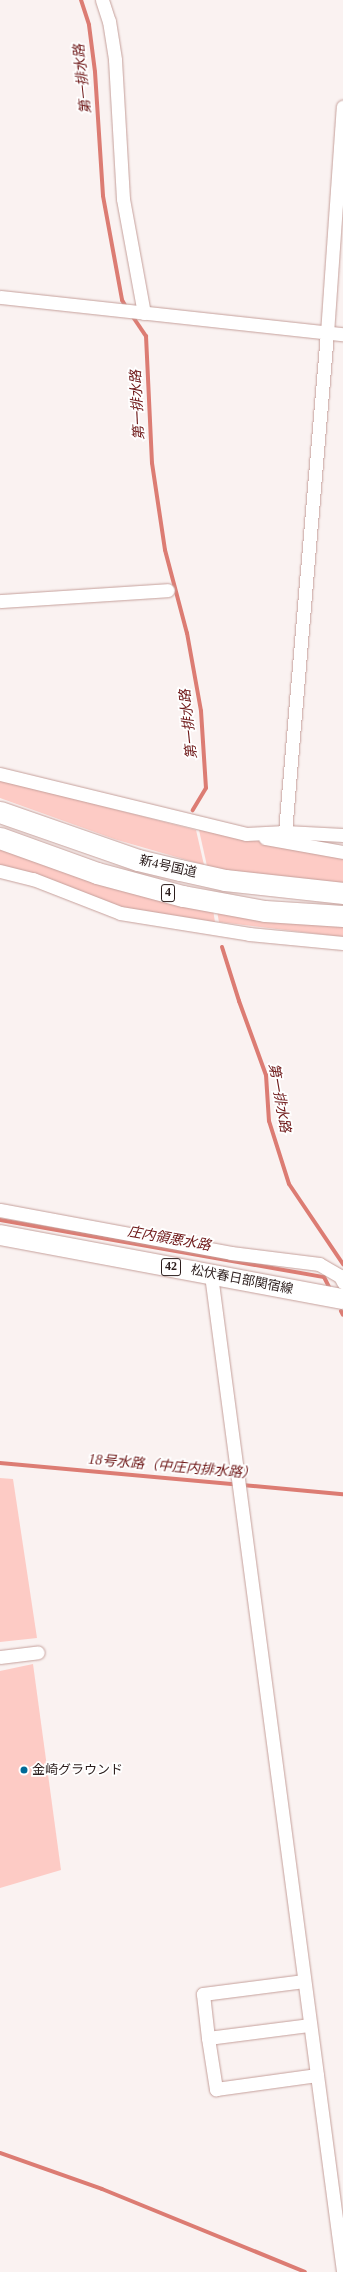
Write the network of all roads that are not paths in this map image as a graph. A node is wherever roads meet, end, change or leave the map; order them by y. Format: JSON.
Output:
{"nodes":[{"id":1,"x":102,"y":0,"type":"edge"},
{"id":2,"x":343,"y":107,"type":"edge"},
{"id":3,"x":0,"y":297,"type":"edge"},
{"id":4,"x":144,"y":313,"type":"junction"},
{"id":5,"x":327,"y":332,"type":"junction"},
{"id":6,"x":343,"y":334,"type":"edge"},
{"id":7,"x":168,"y":590,"type":"dead end"},
{"id":8,"x":0,"y":602,"type":"edge"},
{"id":9,"x":0,"y":774,"type":"edge"},
{"id":10,"x":0,"y":812,"type":"edge"},
{"id":11,"x":285,"y":832,"type":"junction"},
{"id":12,"x":246,"y":834,"type":"junction"},
{"id":13,"x":343,"y":835,"type":"edge"},
{"id":14,"x":0,"y":838,"type":"edge"},
{"id":15,"x":343,"y":852,"type":"edge"},
{"id":16,"x":0,"y":871,"type":"edge"},
{"id":17,"x":343,"y":893,"type":"edge"},
{"id":18,"x":343,"y":916,"type":"edge"},
{"id":19,"x":343,"y":943,"type":"edge"},
{"id":20,"x":0,"y":1210,"type":"edge"},
{"id":21,"x":0,"y":1235,"type":"edge"},
{"id":22,"x":212,"y":1274,"type":"junction"},
{"id":23,"x":343,"y":1282,"type":"edge"},
{"id":24,"x":343,"y":1299,"type":"edge"},
{"id":25,"x":38,"y":1652,"type":"dead end"},
{"id":26,"x":0,"y":1657,"type":"edge"},
{"id":27,"x":304,"y":1981,"type":"junction"},
{"id":28,"x":310,"y":2025,"type":"junction"},
{"id":29,"x":208,"y":2038,"type":"junction"},
{"id":30,"x":317,"y":2075,"type":"junction"},
{"id":31,"x":343,"y":2271,"type":"edge"}],
"edges":[{"from":1,"to":4,"type":"street"},
{"from":2,"to":5,"type":"street"},
{"from":3,"to":4,"type":"street"},
{"from":4,"to":5,"type":"street"},
{"from":5,"to":6,"type":"street"},
{"from":5,"to":11,"type":"street"},
{"from":7,"to":8,"type":"street"},
{"from":9,"to":12,"type":"street"},
{"from":10,"to":17,"type":"highway","name":"新4号国道","number":"4"},
{"from":11,"to":12,"type":"street"},
{"from":11,"to":13,"type":"street"},
{"from":12,"to":15,"type":"street"},
{"from":14,"to":18,"type":"highway","name":"新4号国道","number":"4"},
{"from":16,"to":19,"type":"street"},
{"from":20,"to":23,"type":"street"},
{"from":21,"to":22,"type":"main road","name":"松伏春日部関宿線","number":"42"},
{"from":22,"to":24,"type":"main road","name":"松伏春日部関宿線","number":"42"},
{"from":22,"to":27,"type":"street"},
{"from":25,"to":26,"type":"street"},
{"from":27,"to":28,"type":"street"},
{"from":27,"to":29,"type":"street"},
{"from":28,"to":29,"type":"street"},
{"from":28,"to":30,"type":"street"},
{"from":29,"to":30,"type":"street"},
{"from":30,"to":31,"type":"street"}]}
